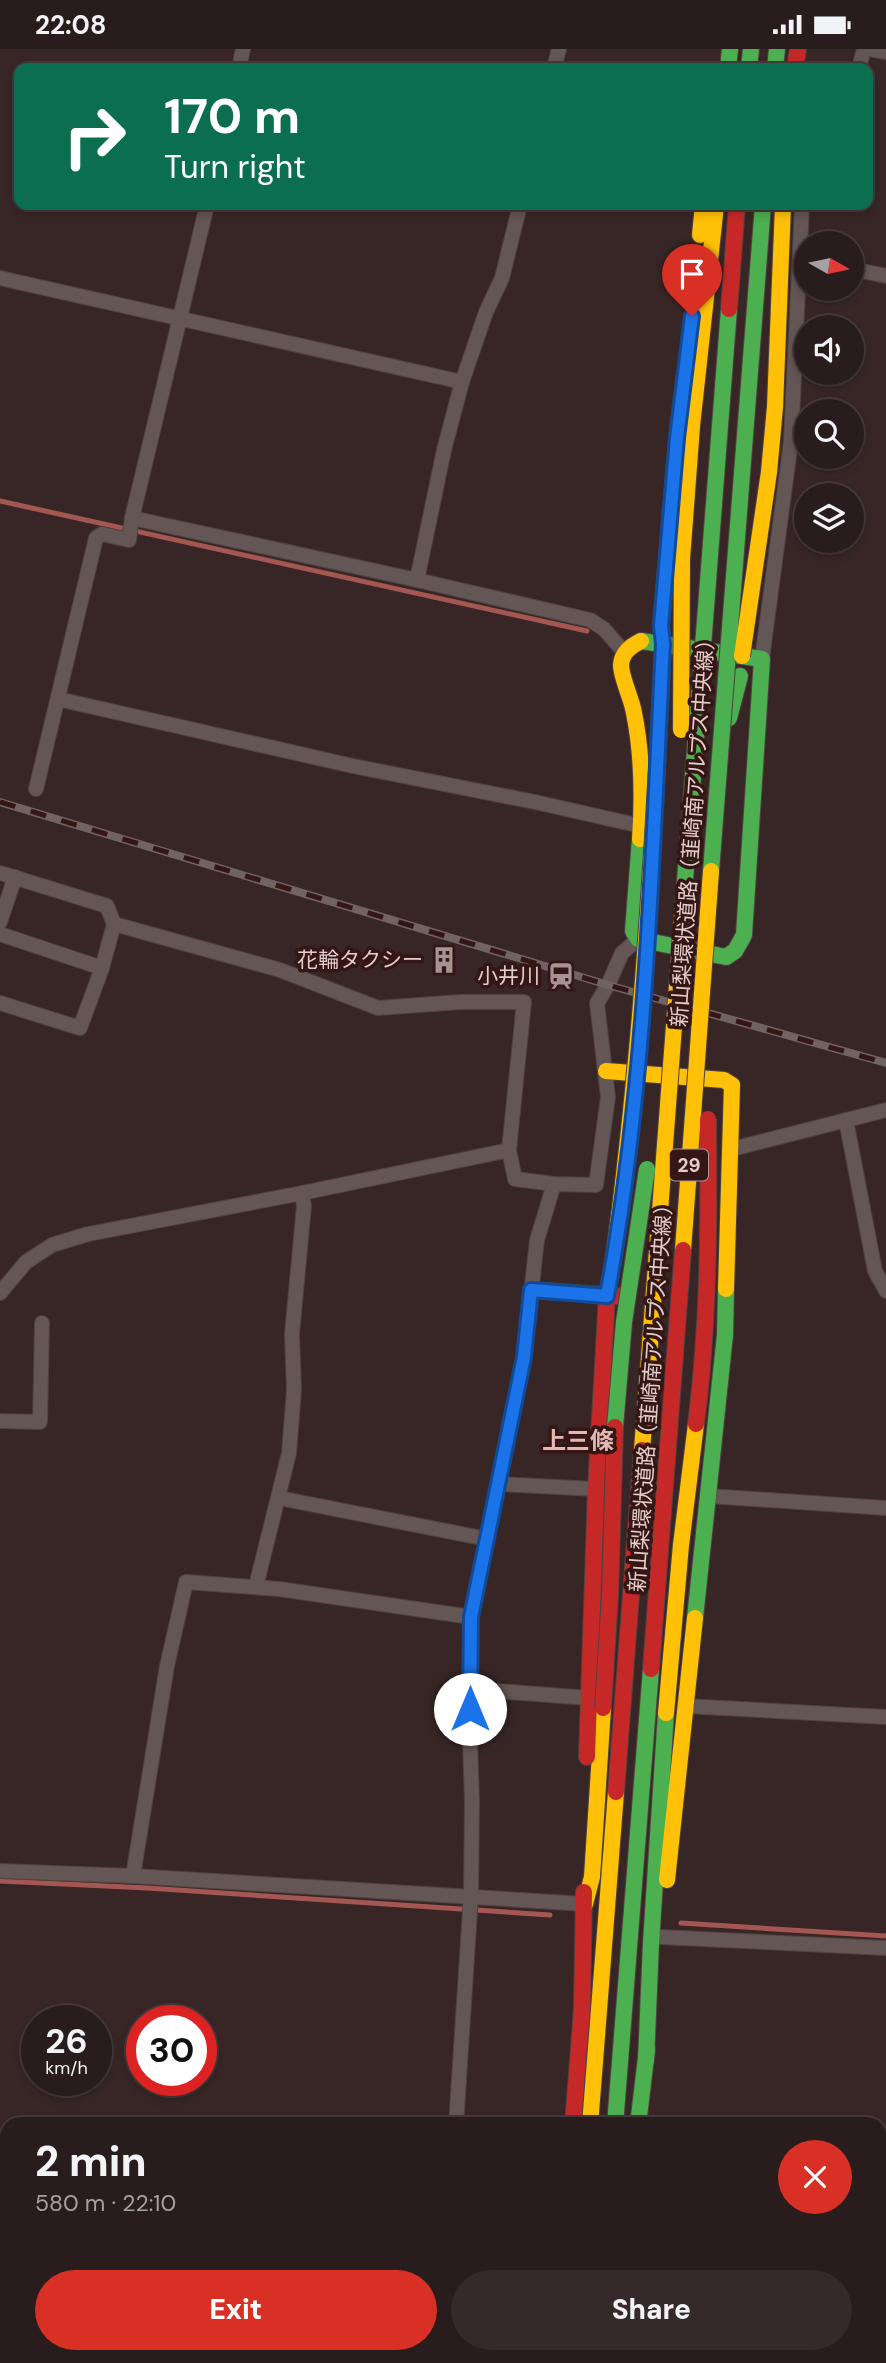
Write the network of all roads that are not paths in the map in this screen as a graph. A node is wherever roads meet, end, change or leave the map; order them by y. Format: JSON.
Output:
{"nodes":[{"id":1,"x":867,"y":49,"type":"edge"},
{"id":2,"x":886,"y":52,"type":"edge"},
{"id":3,"x":207,"y":210,"type":"edge"},
{"id":4,"x":519,"y":210,"type":"edge"},
{"id":5,"x":702,"y":210,"type":"edge"},
{"id":6,"x":715,"y":210,"type":"edge"},
{"id":7,"x":737,"y":210,"type":"edge"},
{"id":8,"x":763,"y":210,"type":"edge"},
{"id":9,"x":783,"y":210,"type":"edge"},
{"id":10,"x":802,"y":210,"type":"edge"},
{"id":11,"x":802,"y":231,"type":"edge"},
{"id":12,"x":864,"y":271,"type":"edge"},
{"id":13,"x":886,"y":276,"type":"edge"},
{"id":14,"x":0,"y":278,"type":"edge"},
{"id":15,"x":800,"y":301,"type":"edge"},
{"id":16,"x":181,"y":318,"type":"junction"},
{"id":17,"x":463,"y":382,"type":"junction"},
{"id":18,"x":132,"y":518,"type":"junction"},
{"id":19,"x":417,"y":580,"type":"junction"},
{"id":20,"x":663,"y":644,"type":"junction"},
{"id":21,"x":625,"y":653,"type":"junction"},
{"id":22,"x":762,"y":659,"type":"junction"},
{"id":23,"x":58,"y":699,"type":"junction"},
{"id":24,"x":718,"y":764,"type":"junction"},
{"id":25,"x":36,"y":789,"type":"dead end"},
{"id":26,"x":692,"y":801,"type":"junction"},
{"id":27,"x":641,"y":826,"type":"junction"},
{"id":28,"x":7,"y":875,"type":"edge"},
{"id":29,"x":684,"y":896,"type":"junction"},
{"id":30,"x":708,"y":900,"type":"junction"},
{"id":31,"x":0,"y":922,"type":"edge"},
{"id":32,"x":114,"y":923,"type":"junction"},
{"id":33,"x":0,"y":934,"type":"edge"},
{"id":34,"x":638,"y":939,"type":"junction"},
{"id":35,"x":102,"y":968,"type":"junction"},
{"id":36,"x":0,"y":1003,"type":"edge"},
{"id":37,"x":606,"y":1071,"type":"junction"},
{"id":38,"x":886,"y":1110,"type":"edge"},
{"id":39,"x":846,"y":1120,"type":"junction"},
{"id":40,"x":732,"y":1149,"type":"junction"},
{"id":41,"x":509,"y":1150,"type":"junction"},
{"id":42,"x":554,"y":1184,"type":"junction"},
{"id":43,"x":302,"y":1193,"type":"junction"},
{"id":44,"x":531,"y":1290,"type":"junction"},
{"id":45,"x":886,"y":1291,"type":"edge"},
{"id":46,"x":0,"y":1293,"type":"edge"},
{"id":47,"x":607,"y":1296,"type":"junction"},
{"id":48,"x":727,"y":1308,"type":"junction"},
{"id":49,"x":42,"y":1323,"type":"dead end"},
{"id":50,"x":0,"y":1421,"type":"edge"},
{"id":51,"x":498,"y":1484,"type":"junction"},
{"id":52,"x":596,"y":1489,"type":"junction"},
{"id":53,"x":709,"y":1496,"type":"junction"},
{"id":54,"x":279,"y":1498,"type":"junction"},
{"id":55,"x":886,"y":1508,"type":"edge"},
{"id":56,"x":487,"y":1539,"type":"junction"},
{"id":57,"x":256,"y":1586,"type":"junction"},
{"id":58,"x":471,"y":1617,"type":"junction"},
{"id":59,"x":470,"y":1689,"type":"junction"},
{"id":60,"x":589,"y":1698,"type":"junction"},
{"id":61,"x":686,"y":1706,"type":"junction"},
{"id":62,"x":886,"y":1717,"type":"edge"},
{"id":63,"x":0,"y":1871,"type":"edge"},
{"id":64,"x":133,"y":1876,"type":"junction"},
{"id":65,"x":660,"y":1896,"type":"junction"},
{"id":66,"x":471,"y":1898,"type":"junction"},
{"id":67,"x":585,"y":1904,"type":"junction"},
{"id":68,"x":656,"y":1940,"type":"junction"},
{"id":69,"x":886,"y":1948,"type":"edge"},
{"id":70,"x":457,"y":2117,"type":"edge"},
{"id":71,"x":574,"y":2117,"type":"edge"},
{"id":72,"x":591,"y":2117,"type":"edge"},
{"id":73,"x":616,"y":2117,"type":"edge"},
{"id":74,"x":639,"y":2117,"type":"edge"}],
"edges":[{"from":1,"to":2,"type":"street"},
{"from":3,"to":16,"type":"street"},
{"from":4,"to":17,"type":"street"},
{"from":5,"to":20,"type":"main road"},
{"from":6,"to":26,"type":"main road","bridge":true},
{"from":7,"to":26,"type":"main road","name":"新山梨環状道路（韮崎南アルプス中央線）","number":"29","bridge":true},
{"from":8,"to":24,"type":"main road","name":"新山梨環状道路（韮崎南アルプス中央線）","number":"29","bridge":true},
{"from":9,"to":24,"type":"main road","bridge":true},
{"from":10,"to":11,"type":"street"},
{"from":12,"to":13,"type":"street"},
{"from":14,"to":16,"type":"street"},
{"from":15,"to":22,"type":"street"},
{"from":16,"to":17,"type":"street"},
{"from":16,"to":18,"type":"street"},
{"from":17,"to":19,"type":"street"},
{"from":18,"to":19,"type":"street"},
{"from":18,"to":23,"type":"street"},
{"from":19,"to":21,"type":"street"},
{"from":20,"to":21,"type":"main road"},
{"from":20,"to":22,"type":"main road"},
{"from":20,"to":47,"type":"main road","bridge":true},
{"from":21,"to":27,"type":"main road"},
{"from":22,"to":34,"type":"main road"},
{"from":23,"to":25,"type":"street"},
{"from":23,"to":27,"type":"street"},
{"from":24,"to":30,"type":"main road","name":"新山梨環状道路（韮崎南アルプス中央線）","number":"29","bridge":true},
{"from":26,"to":29,"type":"main road","name":"新山梨環状道路（韮崎南アルプス中央線）","number":"29","bridge":true},
{"from":27,"to":34,"type":"main road"},
{"from":28,"to":31,"type":"street"},
{"from":28,"to":32,"type":"street"},
{"from":29,"to":67,"type":"main road","bridge":true},
{"from":29,"to":72,"type":"main road","name":"新山梨環状道路（韮崎南アルプス中央線）","number":"29","bridge":true},
{"from":30,"to":65,"type":"main road","bridge":true},
{"from":30,"to":73,"type":"main road","name":"新山梨環状道路（韮崎南アルプス中央線）","number":"29","bridge":true},
{"from":32,"to":35,"type":"street"},
{"from":32,"to":41,"type":"street"},
{"from":33,"to":35,"type":"street"},
{"from":34,"to":37,"type":"street"},
{"from":35,"to":36,"type":"street"},
{"from":37,"to":40,"type":"main road"},
{"from":37,"to":42,"type":"street"},
{"from":38,"to":39,"type":"street"},
{"from":39,"to":40,"type":"street"},
{"from":39,"to":45,"type":"street"},
{"from":40,"to":48,"type":"main road"},
{"from":41,"to":42,"type":"street"},
{"from":41,"to":43,"type":"street"},
{"from":42,"to":44,"type":"street"},
{"from":43,"to":46,"type":"street"},
{"from":43,"to":54,"type":"street"},
{"from":44,"to":47,"type":"main road"},
{"from":44,"to":51,"type":"street"},
{"from":47,"to":48,"type":"main road"},
{"from":47,"to":52,"type":"main road"},
{"from":48,"to":53,"type":"main road"},
{"from":49,"to":50,"type":"street"},
{"from":51,"to":52,"type":"street"},
{"from":51,"to":56,"type":"street"},
{"from":52,"to":60,"type":"main road"},
{"from":53,"to":55,"type":"street"},
{"from":53,"to":61,"type":"main road"},
{"from":54,"to":56,"type":"street"},
{"from":54,"to":57,"type":"street"},
{"from":56,"to":58,"type":"street"},
{"from":57,"to":58,"type":"street"},
{"from":57,"to":64,"type":"street"},
{"from":58,"to":59,"type":"street"},
{"from":59,"to":60,"type":"street"},
{"from":59,"to":66,"type":"street"},
{"from":60,"to":67,"type":"main road"},
{"from":61,"to":62,"type":"street"},
{"from":61,"to":65,"type":"main road"},
{"from":63,"to":64,"type":"street"},
{"from":64,"to":66,"type":"street"},
{"from":65,"to":68,"type":"main road"},
{"from":66,"to":67,"type":"street"},
{"from":66,"to":70,"type":"street"},
{"from":67,"to":71,"type":"main road"},
{"from":68,"to":69,"type":"street"},
{"from":68,"to":74,"type":"main road"}]}
